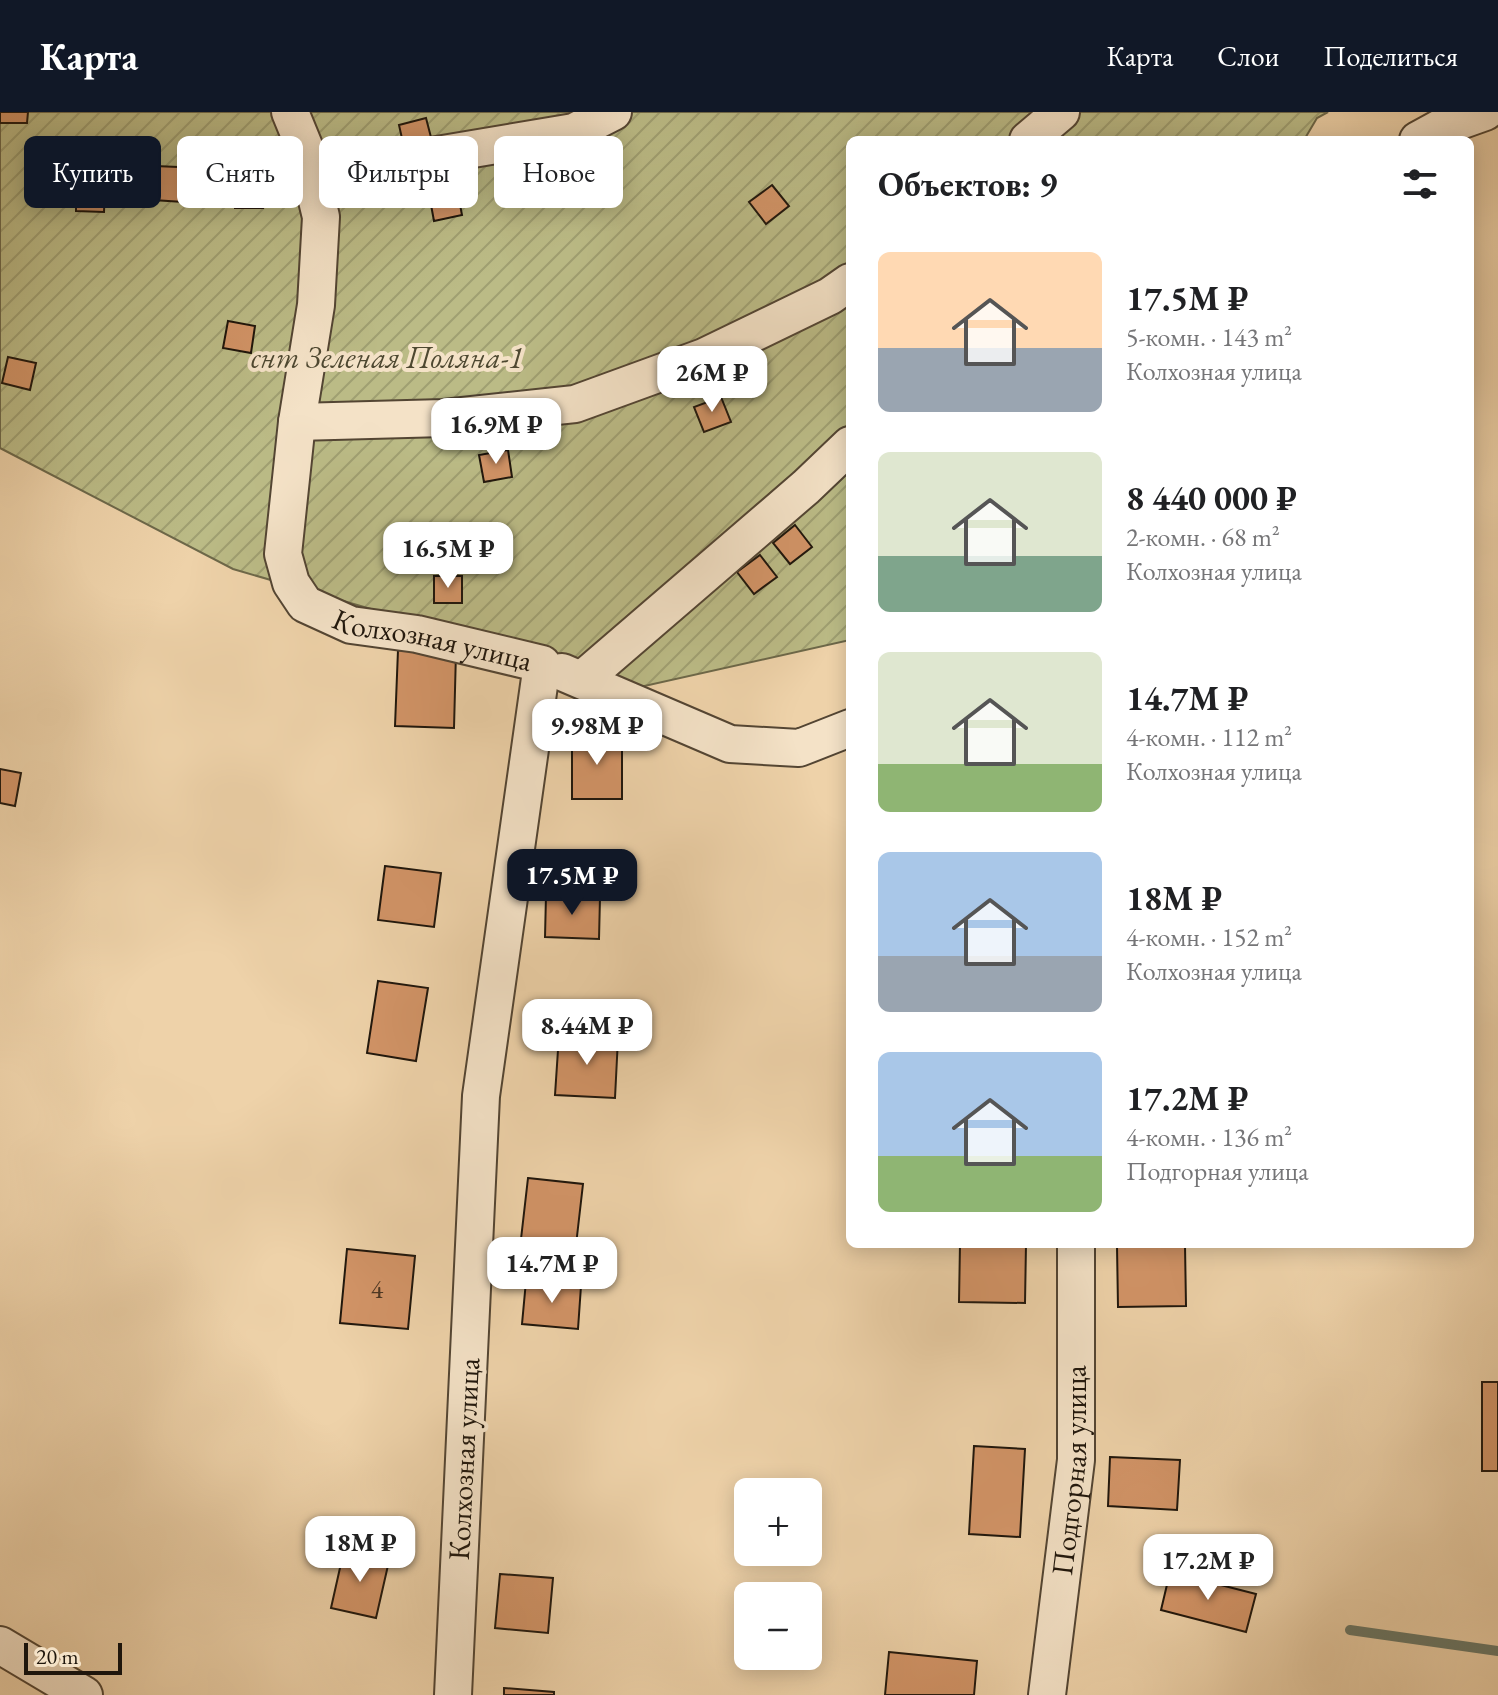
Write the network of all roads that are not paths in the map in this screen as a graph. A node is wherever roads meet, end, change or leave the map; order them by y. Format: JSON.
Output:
{"nodes":[{"id":1,"x":290,"y":112,"type":"edge"},
{"id":2,"x":613,"y":112,"type":"edge"},
{"id":3,"x":1061,"y":112,"type":"edge"},
{"id":4,"x":1485,"y":112,"type":"edge"},
{"id":5,"x":1428,"y":127,"type":"edge"},
{"id":6,"x":1033,"y":136,"type":"edge"},
{"id":7,"x":312,"y":176,"type":"junction"},
{"id":8,"x":846,"y":285,"type":"edge"},
{"id":9,"x":297,"y":422,"type":"junction"},
{"id":10,"x":846,"y":449,"type":"edge"},
{"id":11,"x":542,"y":664,"type":"junction"},
{"id":12,"x":583,"y":679,"type":"junction"},
{"id":13,"x":846,"y":730,"type":"edge"},
{"id":14,"x":1076,"y":1248,"type":"edge"},
{"id":15,"x":0,"y":1645,"type":"edge"},
{"id":16,"x":84,"y":1695,"type":"edge"},
{"id":17,"x":453,"y":1695,"type":"edge"},
{"id":18,"x":1047,"y":1695,"type":"edge"}],
"edges":[{"from":1,"to":7,"type":"street"},
{"from":2,"to":7,"type":"street"},
{"from":3,"to":6,"type":"street"},
{"from":4,"to":5,"type":"street"},
{"from":7,"to":9,"type":"street"},
{"from":8,"to":9,"type":"street"},
{"from":9,"to":11,"type":"street","name":"Колхозная улица"},
{"from":10,"to":12,"type":"street"},
{"from":11,"to":12,"type":"street"},
{"from":11,"to":17,"type":"street","name":"Колхозная улица"},
{"from":12,"to":13,"type":"street"},
{"from":14,"to":18,"type":"street","name":"Подгорная улица"},
{"from":15,"to":16,"type":"street"}]}
